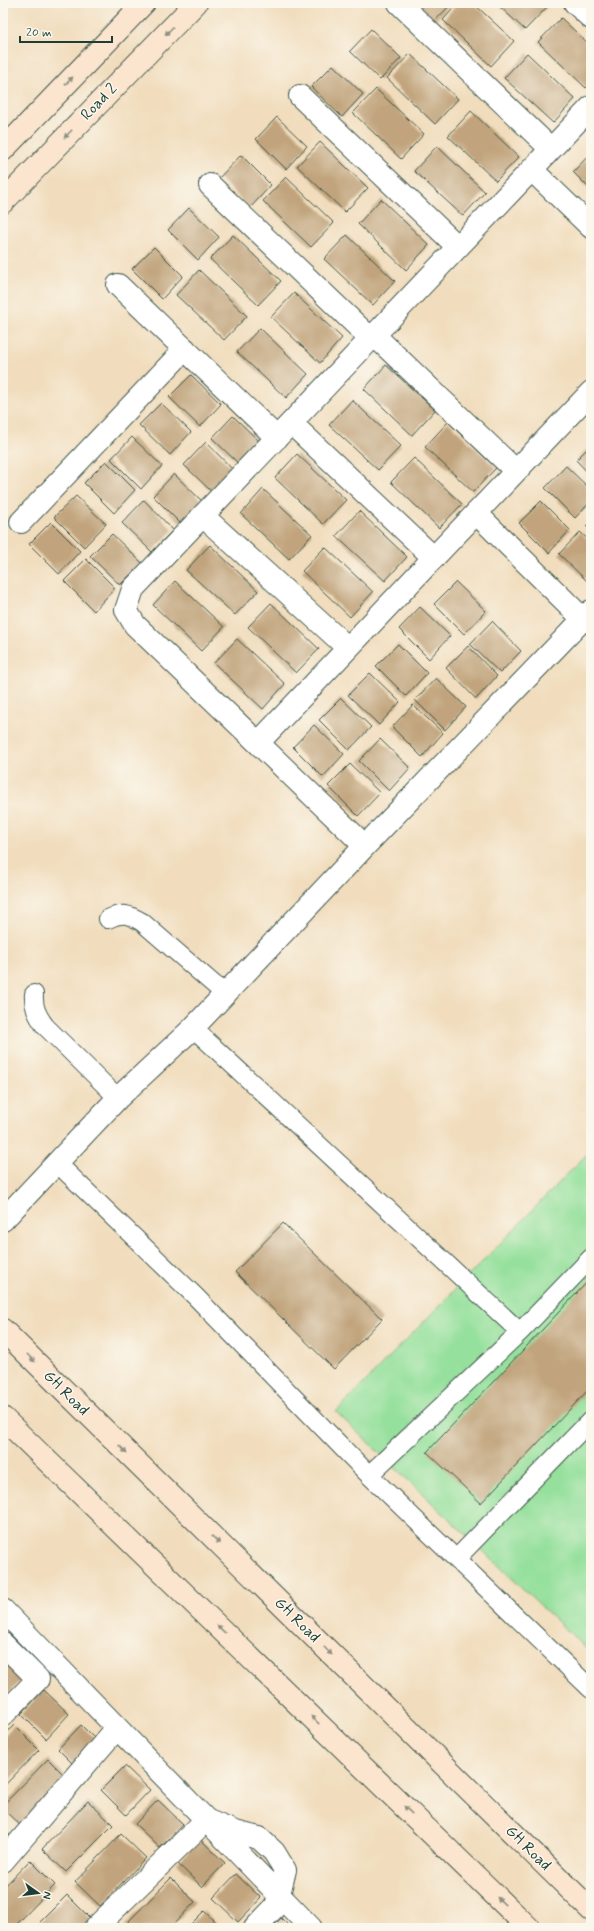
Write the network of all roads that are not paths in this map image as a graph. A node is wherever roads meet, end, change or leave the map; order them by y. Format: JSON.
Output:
{"nodes":[{"id":1,"x":144,"y":3,"type":"edge"},
{"id":2,"x":196,"y":3,"type":"edge"},
{"id":3,"x":399,"y":3,"type":"edge"},
{"id":4,"x":575,"y":3,"type":"edge"},
{"id":5,"x":591,"y":18,"type":"edge"},
{"id":6,"x":300,"y":96,"type":"dead end"},
{"id":7,"x":591,"y":108,"type":"edge"},
{"id":8,"x":552,"y":149,"type":"junction"},
{"id":9,"x":3,"y":150,"type":"edge"},
{"id":10,"x":532,"y":170,"type":"junction"},
{"id":11,"x":210,"y":185,"type":"dead end"},
{"id":12,"x":3,"y":202,"type":"edge"},
{"id":13,"x":591,"y":227,"type":"edge"},
{"id":14,"x":458,"y":247,"type":"junction"},
{"id":15,"x":118,"y":285,"type":"dead end"},
{"id":16,"x":373,"y":337,"type":"junction"},
{"id":17,"x":185,"y":350,"type":"junction"},
{"id":18,"x":591,"y":392,"type":"edge"},
{"id":19,"x":284,"y":430,"type":"junction"},
{"id":20,"x":516,"y":471,"type":"junction"},
{"id":21,"x":476,"y":513,"type":"junction"},
{"id":22,"x":203,"y":516,"type":"junction"},
{"id":23,"x":21,"y":522,"type":"dead end"},
{"id":24,"x":434,"y":558,"type":"junction"},
{"id":25,"x":588,"y":618,"type":"edge"},
{"id":26,"x":348,"y":648,"type":"junction"},
{"id":27,"x":258,"y":743,"type":"junction"},
{"id":28,"x":365,"y":846,"type":"junction"},
{"id":29,"x":108,"y":919,"type":"dead end"},
{"id":30,"x":34,"y":994,"type":"dead end"},
{"id":31,"x":225,"y":994,"type":"junction"},
{"id":32,"x":193,"y":1028,"type":"junction"},
{"id":33,"x":118,"y":1098,"type":"junction"},
{"id":34,"x":57,"y":1163,"type":"junction"},
{"id":35,"x":3,"y":1220,"type":"edge"},
{"id":36,"x":591,"y":1258,"type":"edge"},
{"id":37,"x":3,"y":1330,"type":"edge"},
{"id":38,"x":520,"y":1332,"type":"junction"},
{"id":39,"x":3,"y":1418,"type":"edge"},
{"id":40,"x":591,"y":1420,"type":"edge"},
{"id":41,"x":369,"y":1475,"type":"junction"},
{"id":42,"x":456,"y":1559,"type":"junction"},
{"id":43,"x":3,"y":1610,"type":"edge"},
{"id":44,"x":3,"y":1644,"type":"edge"},
{"id":45,"x":591,"y":1688,"type":"edge"},
{"id":46,"x":3,"y":1715,"type":"edge"},
{"id":47,"x":117,"y":1728,"type":"junction"},
{"id":48,"x":206,"y":1820,"type":"junction"},
{"id":49,"x":3,"y":1861,"type":"edge"},
{"id":50,"x":278,"y":1895,"type":"junction"},
{"id":51,"x":591,"y":1910,"type":"edge"},
{"id":52,"x":95,"y":1928,"type":"edge"},
{"id":53,"x":255,"y":1928,"type":"edge"},
{"id":54,"x":310,"y":1928,"type":"edge"},
{"id":55,"x":529,"y":1928,"type":"edge"}],
"edges":[{"from":9,"to":1,"type":"main road","one_way":true},
{"from":2,"to":12,"type":"main road","name":"Road 2","one_way":true},
{"from":3,"to":8,"type":"street"},
{"from":4,"to":5,"type":"street"},
{"from":6,"to":14,"type":"street"},
{"from":7,"to":8,"type":"street"},
{"from":8,"to":10,"type":"street"},
{"from":10,"to":13,"type":"street"},
{"from":10,"to":14,"type":"street"},
{"from":11,"to":16,"type":"street"},
{"from":14,"to":16,"type":"street"},
{"from":15,"to":17,"type":"street"},
{"from":16,"to":19,"type":"street"},
{"from":16,"to":20,"type":"street"},
{"from":17,"to":19,"type":"street"},
{"from":17,"to":23,"type":"street"},
{"from":18,"to":20,"type":"street"},
{"from":19,"to":22,"type":"street"},
{"from":19,"to":24,"type":"street"},
{"from":20,"to":21,"type":"street"},
{"from":21,"to":24,"type":"street"},
{"from":21,"to":25,"type":"street"},
{"from":22,"to":26,"type":"street"},
{"from":22,"to":27,"type":"street"},
{"from":24,"to":26,"type":"street"},
{"from":25,"to":28,"type":"street"},
{"from":26,"to":27,"type":"street"},
{"from":27,"to":28,"type":"street"},
{"from":28,"to":31,"type":"street"},
{"from":29,"to":31,"type":"lane"},
{"from":30,"to":33,"type":"lane"},
{"from":31,"to":32,"type":"street"},
{"from":32,"to":33,"type":"street"},
{"from":32,"to":38,"type":"lane"},
{"from":33,"to":34,"type":"street"},
{"from":34,"to":35,"type":"street"},
{"from":34,"to":41,"type":"lane"},
{"from":36,"to":38,"type":"lane"},
{"from":37,"to":51,"type":"main road","name":"GH Road","one_way":true},
{"from":38,"to":41,"type":"lane"},
{"from":55,"to":39,"type":"main road","one_way":true},
{"from":40,"to":42,"type":"lane"},
{"from":41,"to":42,"type":"lane"},
{"from":42,"to":45,"type":"lane"},
{"from":43,"to":47,"type":"street"},
{"from":44,"to":46,"type":"street"},
{"from":47,"to":48,"type":"street"},
{"from":47,"to":49,"type":"street"},
{"from":48,"to":50,"type":"street"},
{"from":48,"to":52,"type":"street"},
{"from":50,"to":53,"type":"street"},
{"from":50,"to":54,"type":"street"}]}
